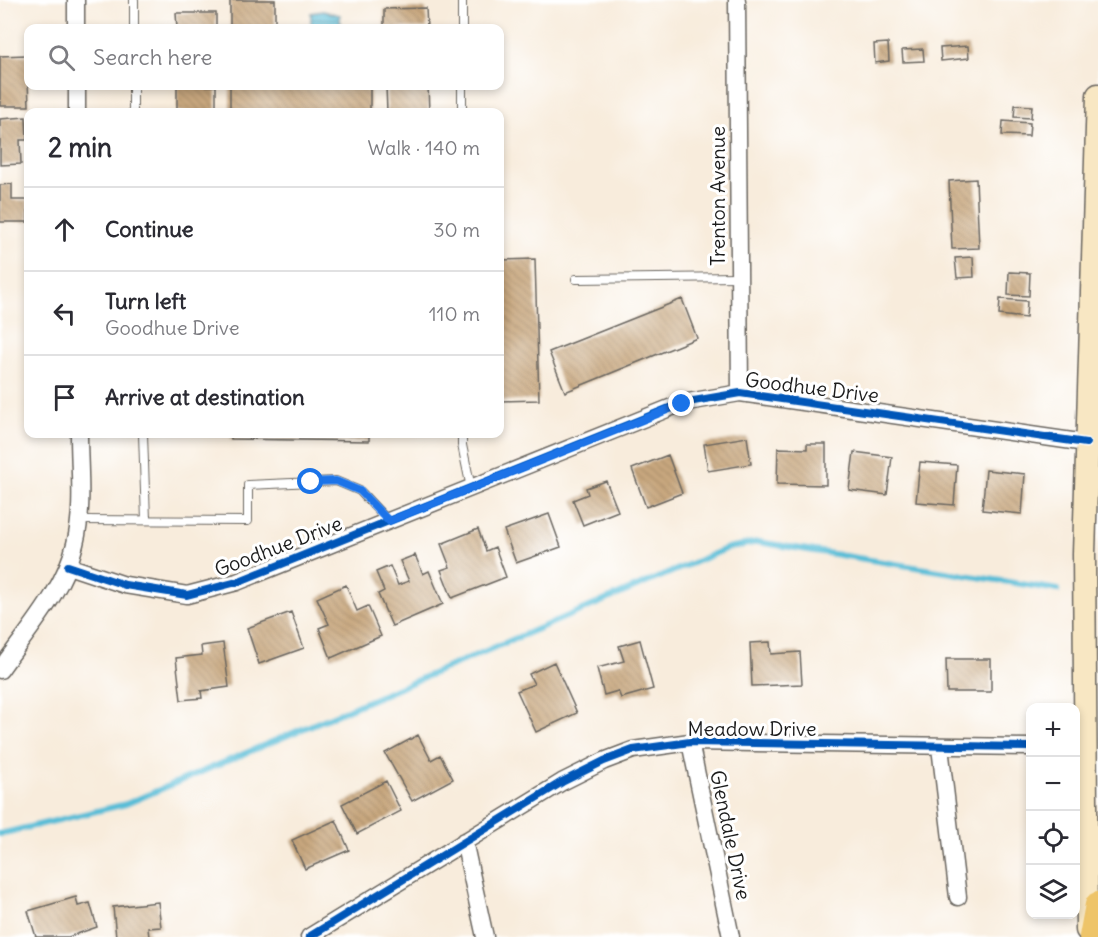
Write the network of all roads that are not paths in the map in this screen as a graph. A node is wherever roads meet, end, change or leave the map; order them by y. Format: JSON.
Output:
{"nodes":[{"id":1,"x":76,"y":0,"type":"edge"},
{"id":2,"x":134,"y":0,"type":"edge"},
{"id":3,"x":462,"y":0,"type":"edge"},
{"id":4,"x":737,"y":0,"type":"edge"},
{"id":5,"x":76,"y":24,"type":"edge"},
{"id":6,"x":134,"y":24,"type":"edge"},
{"id":7,"x":462,"y":24,"type":"edge"},
{"id":8,"x":76,"y":90,"type":"edge"},
{"id":9,"x":133,"y":90,"type":"edge"},
{"id":10,"x":462,"y":90,"type":"edge"},
{"id":11,"x":1098,"y":95,"type":"edge"},
{"id":12,"x":77,"y":108,"type":"edge"},
{"id":13,"x":133,"y":108,"type":"edge"},
{"id":14,"x":462,"y":108,"type":"edge"},
{"id":15,"x":739,"y":277,"type":"junction"},
{"id":16,"x":576,"y":279,"type":"dead end"},
{"id":17,"x":740,"y":393,"type":"junction"},
{"id":18,"x":79,"y":438,"type":"edge"},
{"id":19,"x":143,"y":438,"type":"edge"},
{"id":20,"x":462,"y":438,"type":"edge"},
{"id":21,"x":1086,"y":443,"type":"junction"},
{"id":22,"x":471,"y":488,"type":"junction"},
{"id":23,"x":79,"y":520,"type":"junction"},
{"id":24,"x":146,"y":520,"type":"junction"},
{"id":25,"x":389,"y":521,"type":"junction"},
{"id":26,"x":68,"y":566,"type":"junction"},
{"id":27,"x":0,"y":670,"type":"edge"},
{"id":28,"x":690,"y":742,"type":"junction"},
{"id":29,"x":940,"y":747,"type":"junction"},
{"id":30,"x":1026,"y":747,"type":"edge"},
{"id":31,"x":1080,"y":747,"type":"edge"},
{"id":32,"x":464,"y":841,"type":"junction"},
{"id":33,"x":958,"y":897,"type":"dead end"},
{"id":34,"x":1098,"y":905,"type":"edge"},
{"id":35,"x":309,"y":937,"type":"edge"},
{"id":36,"x":485,"y":937,"type":"edge"},
{"id":37,"x":731,"y":937,"type":"edge"},
{"id":38,"x":1089,"y":937,"type":"edge"}],
"edges":[{"from":1,"to":5,"type":"street"},
{"from":2,"to":6,"type":"lane"},
{"from":3,"to":7,"type":"lane"},
{"from":4,"to":15,"type":"street","name":"Trenton Avenue"},
{"from":8,"to":12,"type":"street"},
{"from":9,"to":13,"type":"lane"},
{"from":10,"to":14,"type":"lane"},
{"from":11,"to":21,"type":"main road"},
{"from":15,"to":16,"type":"lane"},
{"from":15,"to":17,"type":"street","name":"Trenton Avenue"},
{"from":17,"to":21,"type":"street","name":"Goodhue Drive"},
{"from":17,"to":22,"type":"street","name":"Goodhue Drive"},
{"from":18,"to":23,"type":"street"},
{"from":19,"to":24,"type":"lane"},
{"from":20,"to":22,"type":"lane"},
{"from":21,"to":31,"type":"main road"},
{"from":22,"to":25,"type":"street","name":"Goodhue Drive"},
{"from":23,"to":24,"type":"lane"},
{"from":23,"to":26,"type":"street"},
{"from":24,"to":25,"type":"lane"},
{"from":25,"to":26,"type":"street","name":"Goodhue Drive"},
{"from":26,"to":27,"type":"street"},
{"from":28,"to":29,"type":"street","name":"Meadow Drive"},
{"from":28,"to":32,"type":"street","name":"Meadow Drive"},
{"from":28,"to":37,"type":"street","name":"Glendale Drive"},
{"from":29,"to":30,"type":"street","name":"Meadow Drive"},
{"from":29,"to":33,"type":"street"},
{"from":31,"to":38,"type":"main road"},
{"from":32,"to":35,"type":"street","name":"Meadow Drive"},
{"from":32,"to":36,"type":"street"},
{"from":34,"to":38,"type":"main road"}]}
